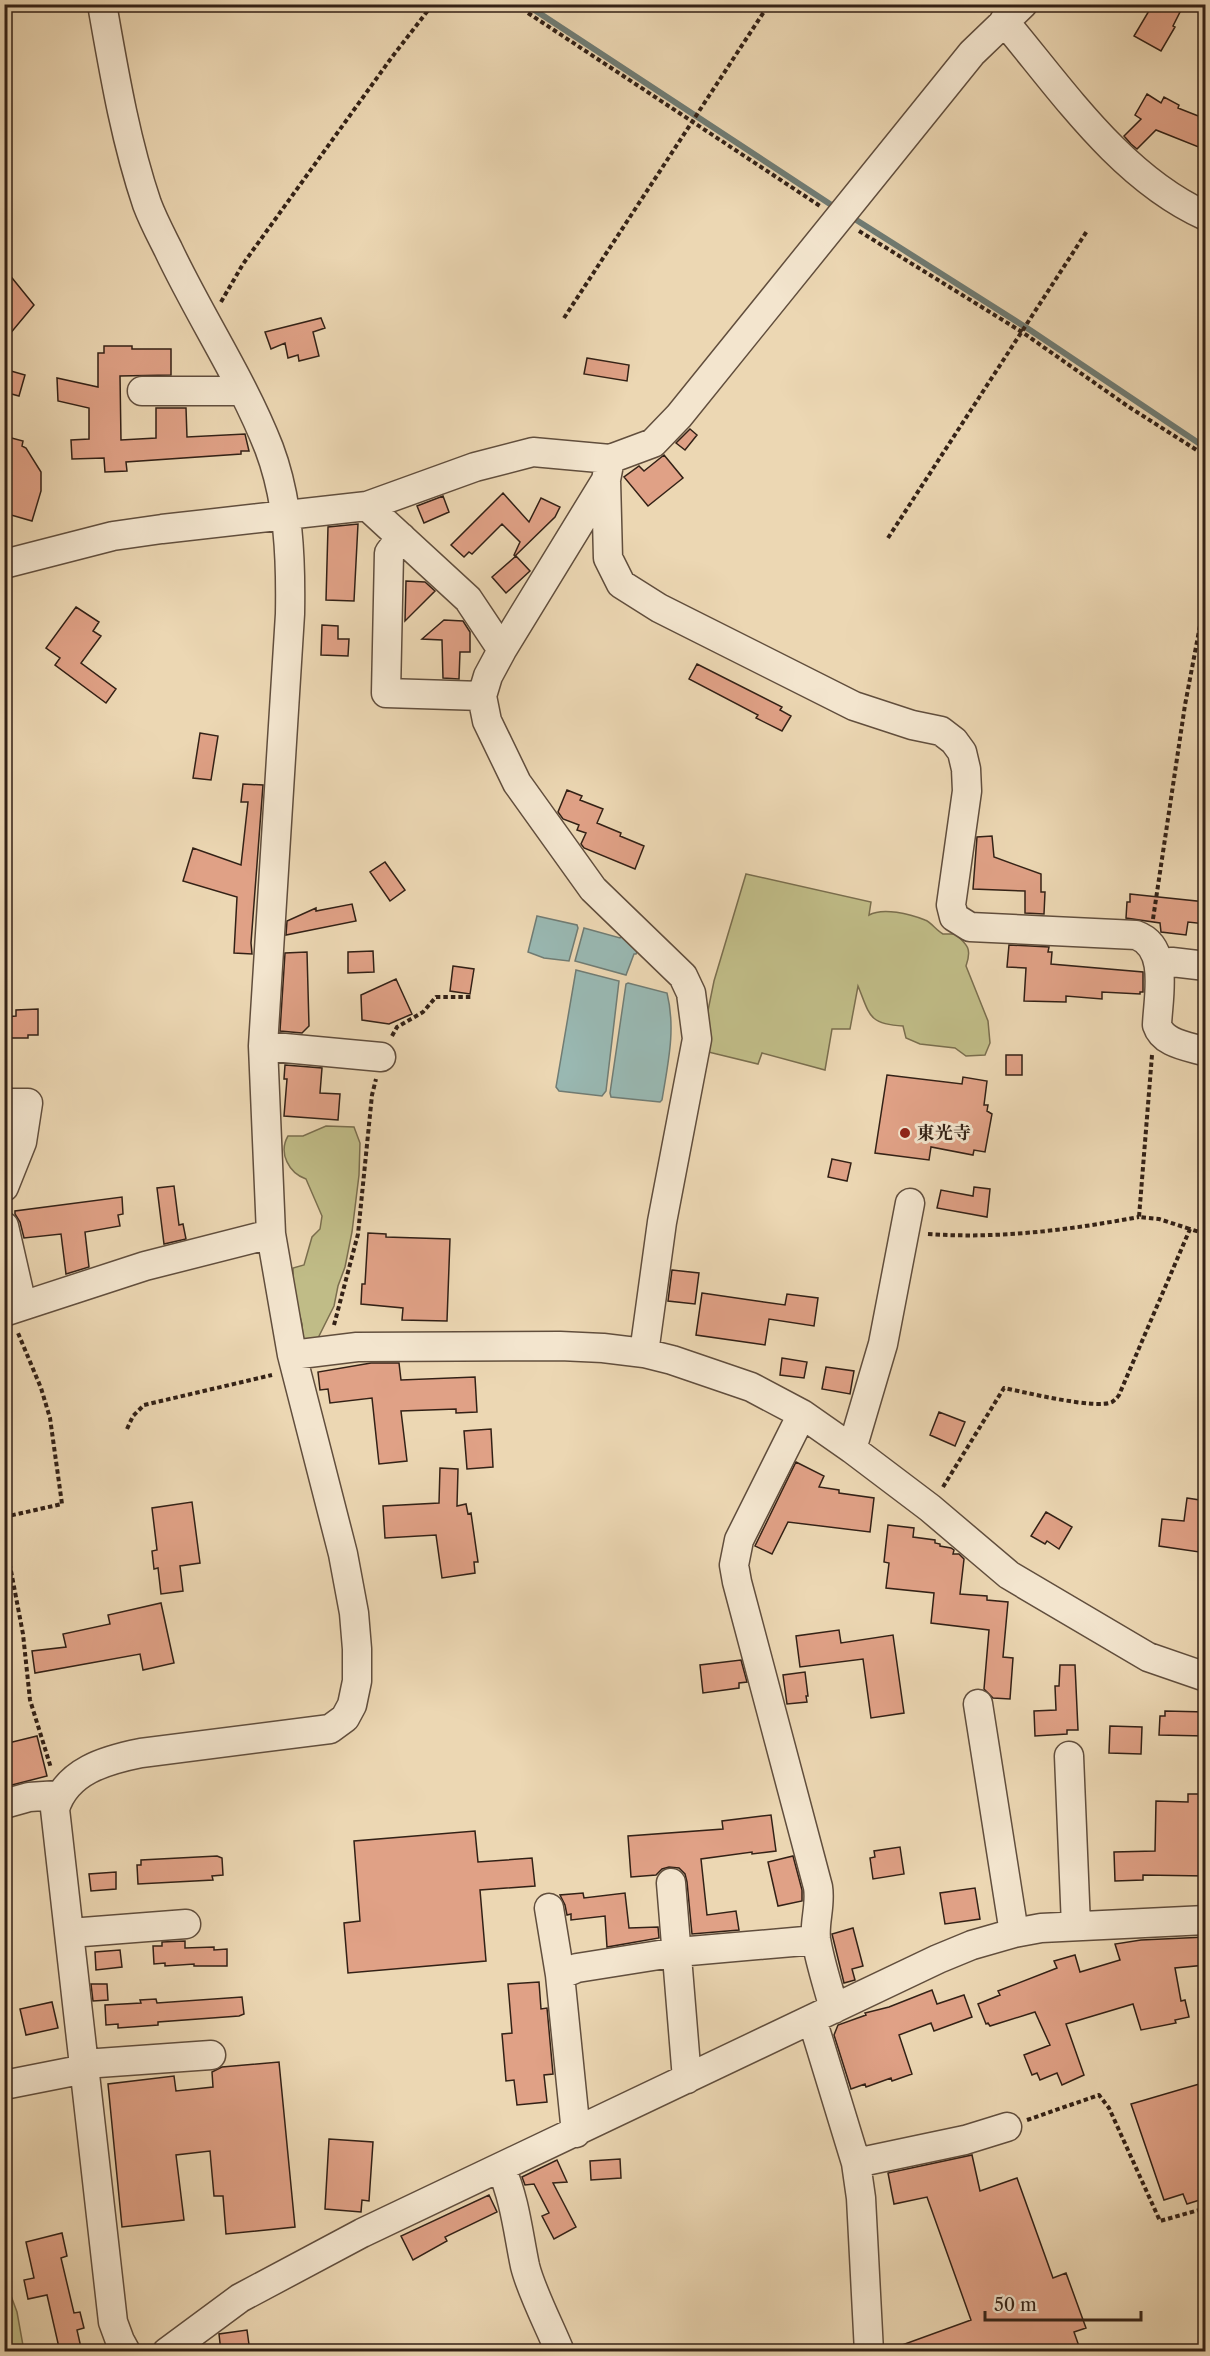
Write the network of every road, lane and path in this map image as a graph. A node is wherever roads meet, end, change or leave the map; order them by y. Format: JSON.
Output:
{"nodes":[{"id":1,"x":14,"y":4,"type":"edge"},
{"id":2,"x":102,"y":4,"type":"edge"},
{"id":3,"x":433,"y":4,"type":"edge"},
{"id":4,"x":769,"y":4,"type":"edge"},
{"id":5,"x":4,"y":9,"type":"edge"},
{"id":6,"x":528,"y":13,"type":"dead end"},
{"id":7,"x":1014,"y":13,"type":"edge"},
{"id":8,"x":693,"y":121,"type":"junction"},
{"id":9,"x":1206,"y":216,"type":"edge"},
{"id":10,"x":839,"y":218,"type":"junction"},
{"id":11,"x":1087,"y":231,"type":"dead end"},
{"id":12,"x":564,"y":318,"type":"dead end"},
{"id":13,"x":207,"y":327,"type":"junction"},
{"id":14,"x":1022,"y":332,"type":"junction"},
{"id":15,"x":142,"y":391,"type":"dead end"},
{"id":16,"x":243,"y":391,"type":"junction"},
{"id":17,"x":1206,"y":456,"type":"edge"},
{"id":18,"x":608,"y":470,"type":"junction"},
{"id":19,"x":367,"y":506,"type":"junction"},
{"id":20,"x":285,"y":516,"type":"junction"},
{"id":21,"x":401,"y":537,"type":"junction"},
{"id":22,"x":888,"y":538,"type":"dead end"},
{"id":23,"x":4,"y":564,"type":"edge"},
{"id":24,"x":1206,"y":594,"type":"edge"},
{"id":25,"x":502,"y":650,"type":"junction"},
{"id":26,"x":483,"y":696,"type":"junction"},
{"id":27,"x":1154,"y":954,"type":"junction"},
{"id":28,"x":1206,"y":966,"type":"edge"},
{"id":29,"x":472,"y":998,"type":"dead end"},
{"id":30,"x":1162,"y":1035,"type":"junction"},
{"id":31,"x":263,"y":1046,"type":"junction"},
{"id":32,"x":1206,"y":1052,"type":"edge"},
{"id":33,"x":381,"y":1057,"type":"junction"},
{"id":34,"x":4,"y":1103,"type":"edge"},
{"id":35,"x":4,"y":1187,"type":"edge"},
{"id":36,"x":910,"y":1203,"type":"dead end"},
{"id":37,"x":1138,"y":1217,"type":"junction"},
{"id":38,"x":4,"y":1226,"type":"edge"},
{"id":39,"x":1190,"y":1229,"type":"junction"},
{"id":40,"x":906,"y":1232,"type":"junction"},
{"id":41,"x":271,"y":1234,"type":"junction"},
{"id":42,"x":1206,"y":1234,"type":"edge"},
{"id":43,"x":13,"y":1309,"type":"edge"},
{"id":44,"x":328,"y":1349,"type":"junction"},
{"id":45,"x":644,"y":1353,"type":"junction"},
{"id":46,"x":294,"y":1363,"type":"junction"},
{"id":47,"x":802,"y":1414,"type":"junction"},
{"id":48,"x":128,"y":1429,"type":"dead end"},
{"id":49,"x":852,"y":1449,"type":"junction"},
{"id":50,"x":930,"y":1508,"type":"junction"},
{"id":51,"x":4,"y":1517,"type":"edge"},
{"id":52,"x":4,"y":1534,"type":"edge"},
{"id":53,"x":1206,"y":1677,"type":"edge"},
{"id":54,"x":978,"y":1704,"type":"dead end"},
{"id":55,"x":1069,"y":1756,"type":"dead end"},
{"id":56,"x":59,"y":1795,"type":"junction"},
{"id":57,"x":4,"y":1803,"type":"edge"},
{"id":58,"x":671,"y":1884,"type":"dead end"},
{"id":59,"x":549,"y":1908,"type":"dead end"},
{"id":60,"x":1206,"y":1920,"type":"edge"},
{"id":61,"x":186,"y":1924,"type":"dead end"},
{"id":62,"x":1076,"y":1926,"type":"junction"},
{"id":63,"x":70,"y":1933,"type":"junction"},
{"id":64,"x":1014,"y":1933,"type":"junction"},
{"id":65,"x":816,"y":1940,"type":"junction"},
{"id":66,"x":678,"y":1952,"type":"junction"},
{"id":67,"x":560,"y":1975,"type":"junction"},
{"id":68,"x":823,"y":2014,"type":"junction"},
{"id":69,"x":211,"y":2055,"type":"dead end"},
{"id":70,"x":85,"y":2067,"type":"junction"},
{"id":71,"x":687,"y":2079,"type":"junction"},
{"id":72,"x":4,"y":2085,"type":"edge"},
{"id":73,"x":1007,"y":2127,"type":"joint"},
{"id":74,"x":576,"y":2133,"type":"junction"},
{"id":75,"x":856,"y":2163,"type":"junction"},
{"id":76,"x":501,"y":2168,"type":"junction"},
{"id":77,"x":1206,"y":2208,"type":"edge"},
{"id":78,"x":179,"y":2348,"type":"edge"},
{"id":79,"x":126,"y":2352,"type":"edge"},
{"id":80,"x":560,"y":2352,"type":"edge"},
{"id":81,"x":869,"y":2352,"type":"edge"}],
"edges":[{"from":1,"to":5,"type":"path"},
{"from":2,"to":13,"type":"street"},
{"from":3,"to":13,"type":"path"},
{"from":4,"to":8,"type":"path"},
{"from":6,"to":8,"type":"path"},
{"from":7,"to":9,"type":"street"},
{"from":7,"to":10,"type":"street"},
{"from":8,"to":10,"type":"path"},
{"from":8,"to":12,"type":"path"},
{"from":10,"to":14,"type":"path"},
{"from":10,"to":18,"type":"street"},
{"from":11,"to":14,"type":"path"},
{"from":13,"to":16,"type":"street"},
{"from":14,"to":17,"type":"path"},
{"from":14,"to":22,"type":"path"},
{"from":15,"to":16,"type":"street"},
{"from":16,"to":20,"type":"street"},
{"from":18,"to":19,"type":"street"},
{"from":18,"to":25,"type":"street"},
{"from":18,"to":27,"type":"street"},
{"from":19,"to":20,"type":"street"},
{"from":19,"to":21,"type":"street"},
{"from":20,"to":23,"type":"street"},
{"from":20,"to":31,"type":"street"},
{"from":21,"to":25,"type":"street"},
{"from":21,"to":26,"type":"street"},
{"from":24,"to":27,"type":"path"},
{"from":25,"to":26,"type":"street"},
{"from":26,"to":45,"type":"street"},
{"from":27,"to":28,"type":"street"},
{"from":27,"to":30,"type":"street"},
{"from":29,"to":33,"type":"path"},
{"from":30,"to":32,"type":"street"},
{"from":30,"to":37,"type":"path"},
{"from":31,"to":33,"type":"street"},
{"from":31,"to":41,"type":"street"},
{"from":33,"to":44,"type":"path"},
{"from":34,"to":35,"type":"street"},
{"from":36,"to":40,"type":"street"},
{"from":37,"to":39,"type":"path"},
{"from":37,"to":40,"type":"path"},
{"from":38,"to":43,"type":"street"},
{"from":39,"to":42,"type":"path"},
{"from":39,"to":50,"type":"path"},
{"from":40,"to":49,"type":"street"},
{"from":41,"to":43,"type":"street"},
{"from":41,"to":46,"type":"street"},
{"from":43,"to":51,"type":"path"},
{"from":44,"to":45,"type":"street"},
{"from":44,"to":46,"type":"street"},
{"from":45,"to":47,"type":"street"},
{"from":46,"to":48,"type":"path"},
{"from":46,"to":56,"type":"street"},
{"from":47,"to":49,"type":"street"},
{"from":47,"to":65,"type":"street"},
{"from":49,"to":50,"type":"street"},
{"from":50,"to":53,"type":"street"},
{"from":52,"to":56,"type":"path"},
{"from":54,"to":64,"type":"street"},
{"from":55,"to":62,"type":"street"},
{"from":56,"to":57,"type":"street"},
{"from":56,"to":63,"type":"street"},
{"from":58,"to":66,"type":"street"},
{"from":59,"to":67,"type":"street"},
{"from":60,"to":62,"type":"street"},
{"from":61,"to":63,"type":"street"},
{"from":62,"to":64,"type":"street"},
{"from":63,"to":70,"type":"street"},
{"from":64,"to":68,"type":"street"},
{"from":65,"to":66,"type":"street"},
{"from":65,"to":68,"type":"street"},
{"from":66,"to":67,"type":"street"},
{"from":66,"to":71,"type":"street"},
{"from":67,"to":74,"type":"street"},
{"from":68,"to":71,"type":"street"},
{"from":68,"to":75,"type":"street"},
{"from":69,"to":70,"type":"street"},
{"from":70,"to":72,"type":"street"},
{"from":70,"to":79,"type":"street"},
{"from":71,"to":74,"type":"street"},
{"from":73,"to":75,"type":"street"},
{"from":73,"to":77,"type":"path"},
{"from":74,"to":76,"type":"street"},
{"from":75,"to":81,"type":"street"},
{"from":76,"to":78,"type":"street"},
{"from":76,"to":80,"type":"street"}]}
